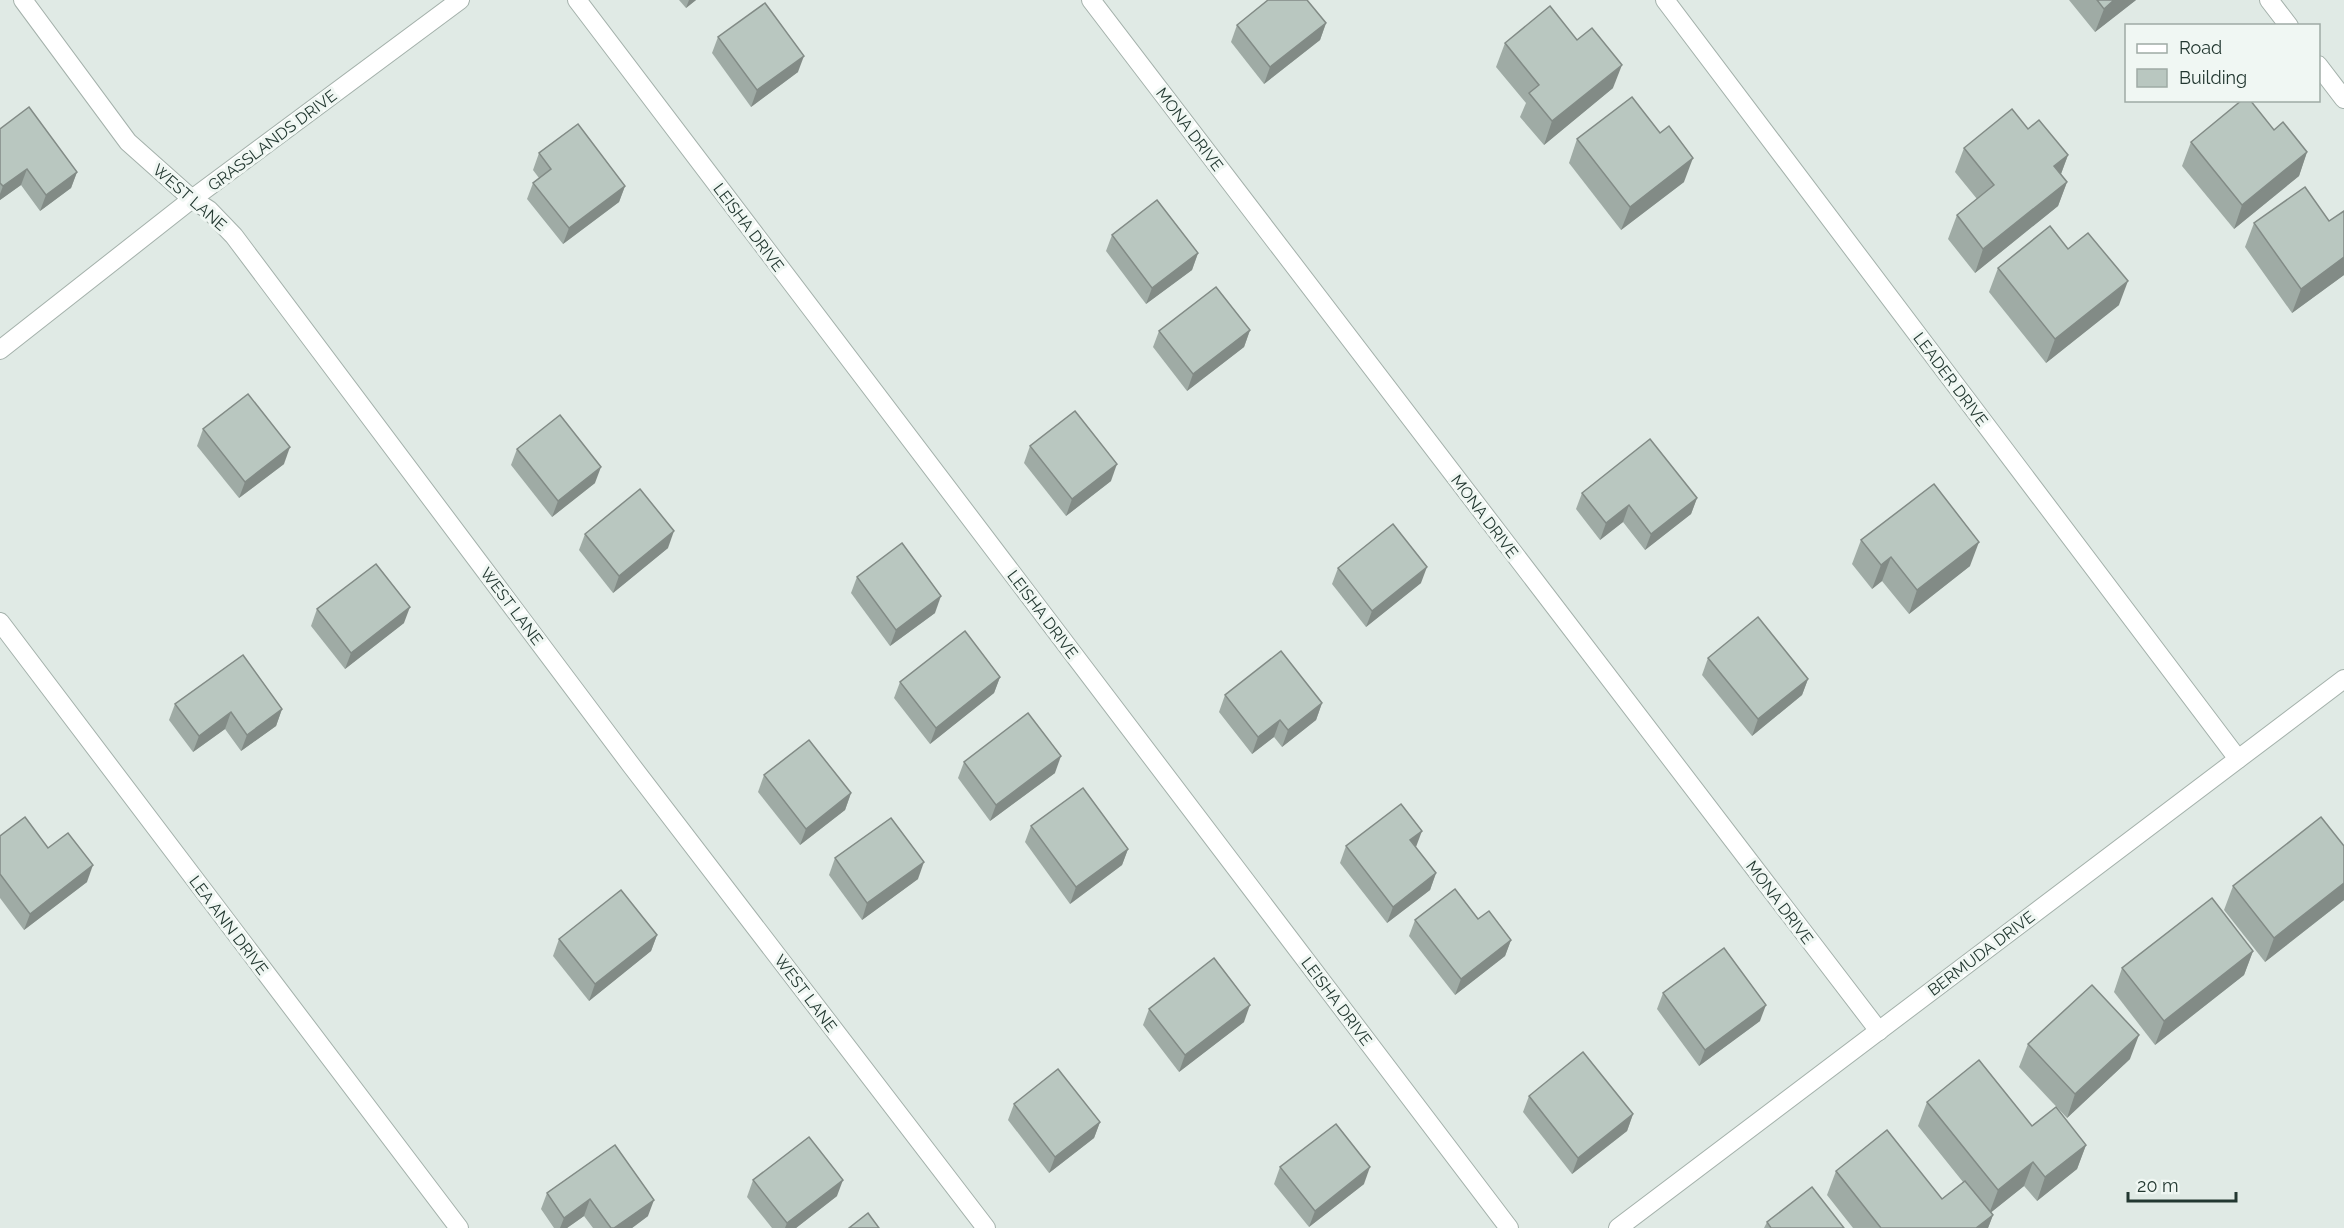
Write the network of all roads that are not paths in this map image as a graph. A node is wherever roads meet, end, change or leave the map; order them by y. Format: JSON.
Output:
{"nodes":[{"id":1,"x":23,"y":0,"type":"edge"},
{"id":2,"x":460,"y":0,"type":"edge"},
{"id":3,"x":578,"y":0,"type":"edge"},
{"id":4,"x":1091,"y":0,"type":"edge"},
{"id":5,"x":1665,"y":0,"type":"edge"},
{"id":6,"x":2269,"y":0,"type":"edge"},
{"id":7,"x":2287,"y":24,"type":"edge"},
{"id":8,"x":2320,"y":66,"type":"edge"},
{"id":9,"x":2344,"y":99,"type":"edge"},
{"id":10,"x":192,"y":199,"type":"junction"},
{"id":11,"x":0,"y":350,"type":"edge"},
{"id":12,"x":0,"y":621,"type":"edge"},
{"id":13,"x":2344,"y":679,"type":"edge"},
{"id":14,"x":2238,"y":759,"type":"junction"},
{"id":15,"x":1879,"y":1031,"type":"junction"},
{"id":16,"x":459,"y":1228,"type":"edge"},
{"id":17,"x":986,"y":1228,"type":"edge"},
{"id":18,"x":1509,"y":1228,"type":"edge"},
{"id":19,"x":1618,"y":1228,"type":"edge"}],
"edges":[{"from":1,"to":10,"type":"street","name":"WEST LANE"},
{"from":2,"to":10,"type":"street","name":"GRASSLANDS DRIVE"},
{"from":3,"to":18,"type":"street","name":"LEISHA DRIVE"},
{"from":4,"to":15,"type":"street","name":"MONA DRIVE"},
{"from":5,"to":14,"type":"street","name":"LEADER DRIVE"},
{"from":6,"to":7,"type":"street"},
{"from":8,"to":9,"type":"street"},
{"from":10,"to":11,"type":"street","name":"GRASSLANDS DRIVE"},
{"from":10,"to":17,"type":"street","name":"WEST LANE"},
{"from":12,"to":16,"type":"street","name":"LEA ANN DRIVE"},
{"from":13,"to":14,"type":"street","name":"BERMUDA DRIVE"},
{"from":14,"to":15,"type":"street","name":"BERMUDA DRIVE"},
{"from":15,"to":19,"type":"street","name":"BERMUDA DRIVE"}]}
